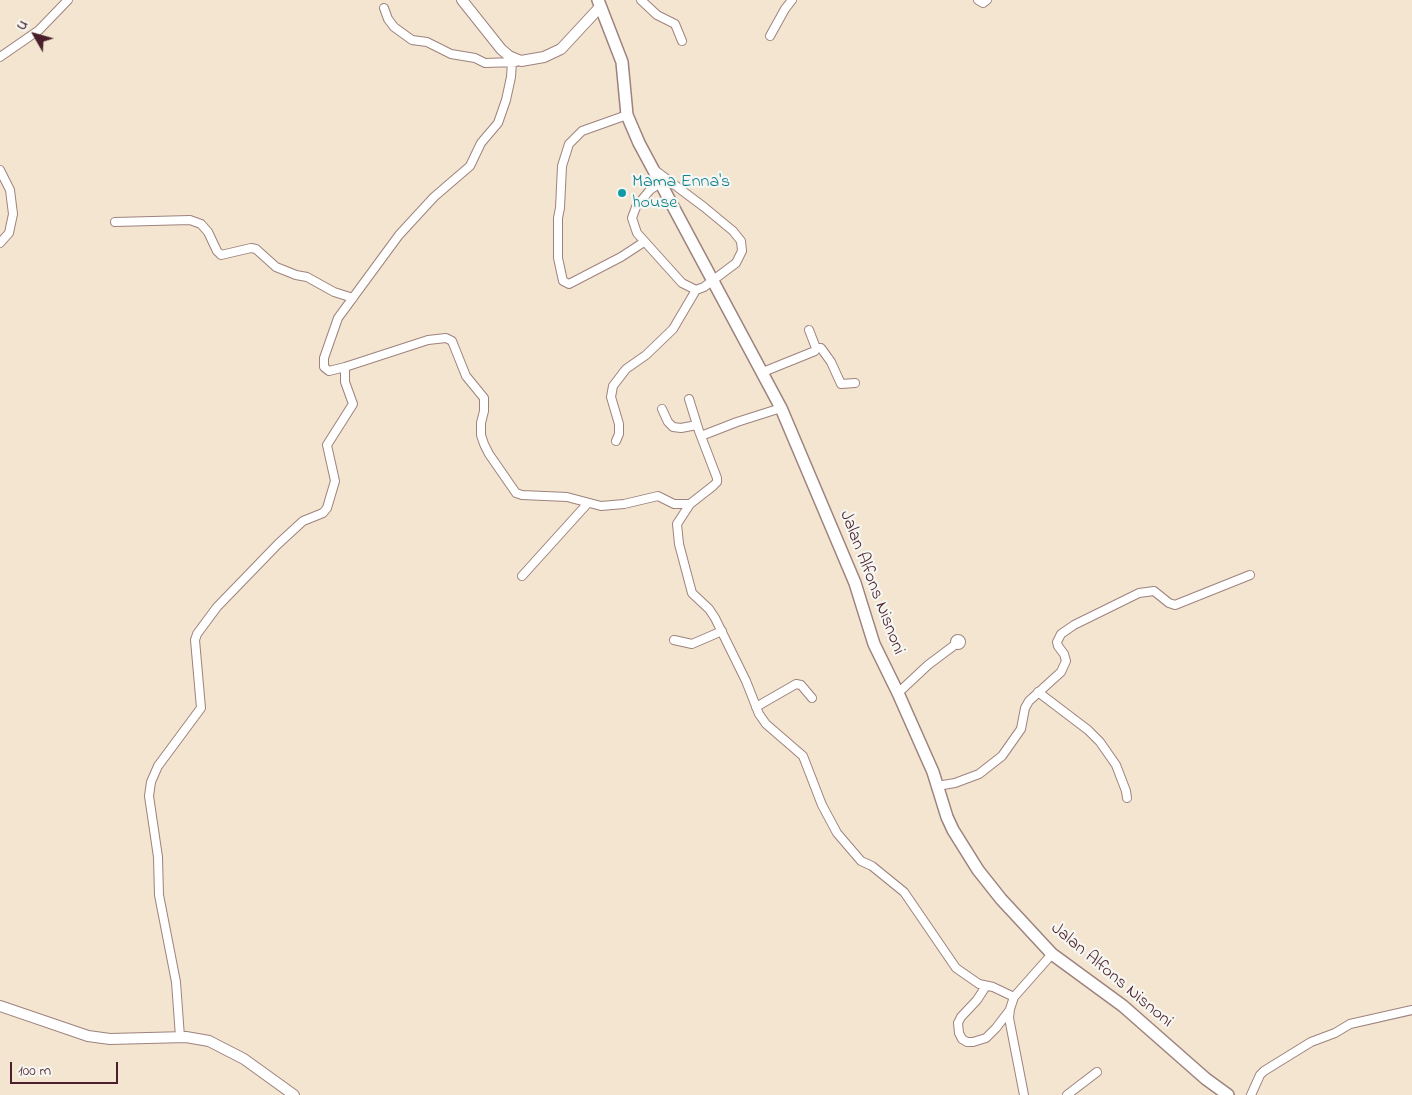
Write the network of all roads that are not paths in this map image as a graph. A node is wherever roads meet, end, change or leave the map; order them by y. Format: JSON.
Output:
{"nodes":[{"id":1,"x":68,"y":0,"type":"edge"},
{"id":2,"x":462,"y":0,"type":"edge"},
{"id":3,"x":641,"y":0,"type":"edge"},
{"id":4,"x":792,"y":0,"type":"edge"},
{"id":5,"x":978,"y":0,"type":"edge"},
{"id":6,"x":987,"y":0,"type":"edge"},
{"id":7,"x":599,"y":4,"type":"edge"},
{"id":8,"x":384,"y":8,"type":"dead end"},
{"id":9,"x":770,"y":36,"type":"dead end"},
{"id":10,"x":682,"y":41,"type":"dead end"},
{"id":11,"x":0,"y":57,"type":"edge"},
{"id":12,"x":516,"y":62,"type":"junction"},
{"id":13,"x":628,"y":115,"type":"junction"},
{"id":14,"x":652,"y":168,"type":"junction"},
{"id":15,"x":0,"y":170,"type":"edge"},
{"id":16,"x":660,"y":183,"type":"junction"},
{"id":17,"x":115,"y":222,"type":"dead end"},
{"id":18,"x":0,"y":242,"type":"edge"},
{"id":19,"x":644,"y":242,"type":"junction"},
{"id":20,"x":712,"y":281,"type":"junction"},
{"id":21,"x":696,"y":290,"type":"junction"},
{"id":22,"x":353,"y":298,"type":"junction"},
{"id":23,"x":809,"y":330,"type":"dead end"},
{"id":24,"x":816,"y":348,"type":"junction"},
{"id":25,"x":346,"y":367,"type":"junction"},
{"id":26,"x":763,"y":372,"type":"junction"},
{"id":27,"x":855,"y":383,"type":"dead end"},
{"id":28,"x":689,"y":399,"type":"dead end"},
{"id":29,"x":781,"y":408,"type":"junction"},
{"id":30,"x":662,"y":409,"type":"dead end"},
{"id":31,"x":697,"y":425,"type":"junction"},
{"id":32,"x":702,"y":436,"type":"junction"},
{"id":33,"x":616,"y":441,"type":"dead end"},
{"id":34,"x":588,"y":503,"type":"junction"},
{"id":35,"x":690,"y":504,"type":"junction"},
{"id":36,"x":1250,"y":575,"type":"dead end"},
{"id":37,"x":522,"y":576,"type":"dead end"},
{"id":38,"x":722,"y":631,"type":"junction"},
{"id":39,"x":674,"y":640,"type":"dead end"},
{"id":40,"x":956,"y":644,"type":"dead end"},
{"id":41,"x":1038,"y":692,"type":"junction"},
{"id":42,"x":898,"y":693,"type":"junction"},
{"id":43,"x":812,"y":698,"type":"dead end"},
{"id":44,"x":756,"y":707,"type":"junction"},
{"id":45,"x":937,"y":786,"type":"junction"},
{"id":46,"x":1128,"y":798,"type":"dead end"},
{"id":47,"x":1052,"y":954,"type":"junction"},
{"id":48,"x":986,"y":986,"type":"junction"},
{"id":49,"x":1014,"y":997,"type":"junction"},
{"id":50,"x":0,"y":1006,"type":"edge"},
{"id":51,"x":1010,"y":1009,"type":"junction"},
{"id":52,"x":1412,"y":1010,"type":"edge"},
{"id":53,"x":180,"y":1037,"type":"junction"},
{"id":54,"x":1097,"y":1072,"type":"dead end"},
{"id":55,"x":294,"y":1095,"type":"edge"},
{"id":56,"x":1024,"y":1095,"type":"edge"},
{"id":57,"x":1067,"y":1095,"type":"edge"},
{"id":58,"x":1228,"y":1095,"type":"edge"},
{"id":59,"x":1251,"y":1095,"type":"edge"}],
"edges":[{"from":1,"to":11,"type":"street"},
{"from":2,"to":12,"type":"street"},
{"from":3,"to":10,"type":"street"},
{"from":4,"to":9,"type":"street"},
{"from":5,"to":6,"type":"street"},
{"from":7,"to":12,"type":"street"},
{"from":7,"to":13,"type":"main road","name":"Jalan Alfons Nisnoni"},
{"from":8,"to":12,"type":"street"},
{"from":12,"to":22,"type":"street"},
{"from":13,"to":14,"type":"main road","name":"Jalan Alfons Nisnoni"},
{"from":13,"to":19,"type":"street"},
{"from":14,"to":16,"type":"main road","name":"Jalan Alfons Nisnoni"},
{"from":14,"to":20,"type":"street"},
{"from":15,"to":18,"type":"street"},
{"from":16,"to":19,"type":"street"},
{"from":16,"to":20,"type":"main road","name":"Jalan Alfons Nisnoni"},
{"from":17,"to":22,"type":"street"},
{"from":19,"to":21,"type":"street"},
{"from":20,"to":21,"type":"street"},
{"from":20,"to":26,"type":"main road","name":"Jalan Alfons Nisnoni"},
{"from":21,"to":33,"type":"street"},
{"from":22,"to":25,"type":"street"},
{"from":23,"to":24,"type":"street"},
{"from":24,"to":26,"type":"street"},
{"from":24,"to":27,"type":"street"},
{"from":25,"to":34,"type":"street"},
{"from":25,"to":53,"type":"street"},
{"from":26,"to":29,"type":"main road","name":"Jalan Alfons Nisnoni"},
{"from":28,"to":31,"type":"street"},
{"from":29,"to":32,"type":"street"},
{"from":29,"to":42,"type":"main road","name":"Jalan Alfons Nisnoni"},
{"from":30,"to":31,"type":"street"},
{"from":31,"to":32,"type":"street"},
{"from":32,"to":35,"type":"street"},
{"from":34,"to":35,"type":"street"},
{"from":34,"to":37,"type":"street"},
{"from":35,"to":38,"type":"street"},
{"from":36,"to":41,"type":"street"},
{"from":38,"to":39,"type":"street"},
{"from":38,"to":44,"type":"street"},
{"from":40,"to":42,"type":"street"},
{"from":41,"to":45,"type":"street"},
{"from":41,"to":46,"type":"street"},
{"from":42,"to":45,"type":"main road","name":"Jalan Alfons Nisnoni"},
{"from":43,"to":44,"type":"street"},
{"from":44,"to":48,"type":"street"},
{"from":45,"to":47,"type":"main road","name":"Jalan Alfons Nisnoni"},
{"from":47,"to":49,"type":"street"},
{"from":47,"to":58,"type":"main road","name":"Jalan Alfons Nisnoni"},
{"from":48,"to":49,"type":"street"},
{"from":48,"to":51,"type":"street"},
{"from":49,"to":51,"type":"street"},
{"from":50,"to":53,"type":"street"},
{"from":51,"to":56,"type":"street"},
{"from":52,"to":59,"type":"street"},
{"from":53,"to":55,"type":"street"},
{"from":54,"to":57,"type":"street"}]}
